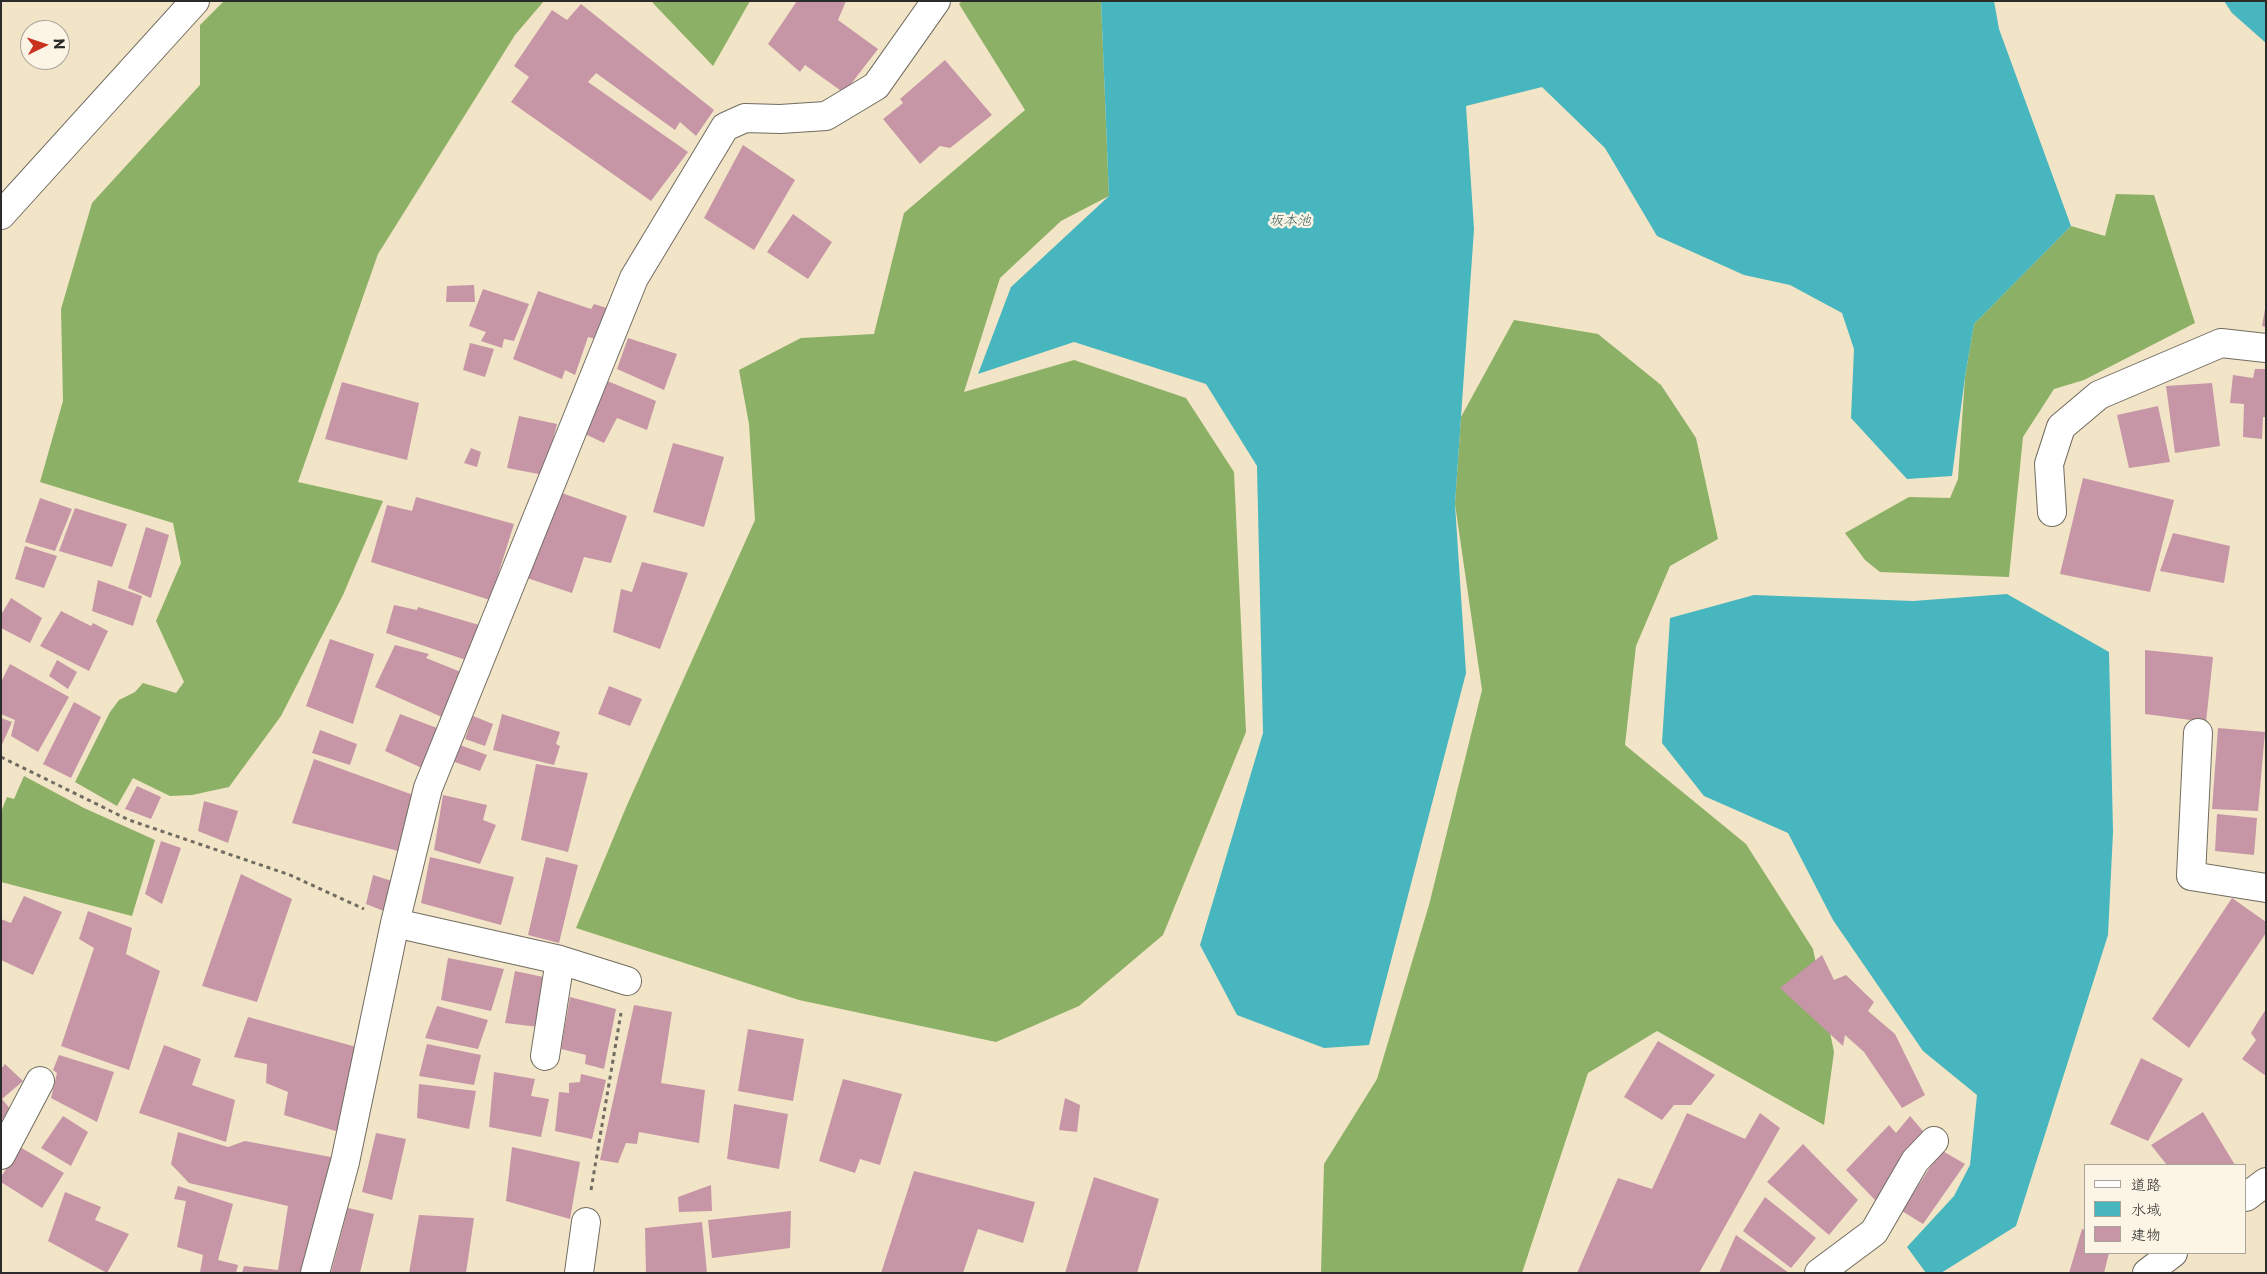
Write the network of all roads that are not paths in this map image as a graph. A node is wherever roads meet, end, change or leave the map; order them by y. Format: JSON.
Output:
{"nodes":[{"id":1,"x":195,"y":1,"type":"edge"},
{"id":2,"x":936,"y":1,"type":"edge"},
{"id":3,"x":1,"y":215,"type":"edge"},
{"id":4,"x":2266,"y":348,"type":"edge"},
{"id":5,"x":2052,"y":512,"type":"dead end"},
{"id":6,"x":2198,"y":733,"type":"dead end"},
{"id":7,"x":2266,"y":888,"type":"edge"},
{"id":8,"x":395,"y":924,"type":"junction"},
{"id":9,"x":560,"y":960,"type":"junction"},
{"id":10,"x":627,"y":981,"type":"road end"},
{"id":11,"x":545,"y":1056,"type":"dead end"},
{"id":12,"x":40,"y":1081,"type":"dead end"},
{"id":13,"x":1934,"y":1141,"type":"dead end"},
{"id":14,"x":1,"y":1155,"type":"edge"},
{"id":15,"x":2266,"y":1182,"type":"edge"},
{"id":16,"x":2247,"y":1196,"type":"edge"},
{"id":17,"x":586,"y":1222,"type":"road end"},
{"id":18,"x":2172,"y":1254,"type":"edge"},
{"id":19,"x":315,"y":1273,"type":"edge"},
{"id":20,"x":579,"y":1273,"type":"edge"},
{"id":21,"x":1819,"y":1273,"type":"edge"},
{"id":22,"x":2147,"y":1273,"type":"edge"}],
"edges":[{"from":1,"to":3,"type":"street"},
{"from":2,"to":8,"type":"street"},
{"from":4,"to":5,"type":"street"},
{"from":6,"to":7,"type":"street"},
{"from":8,"to":9,"type":"street"},
{"from":8,"to":19,"type":"street"},
{"from":9,"to":10,"type":"street"},
{"from":9,"to":11,"type":"street"},
{"from":12,"to":14,"type":"street"},
{"from":13,"to":21,"type":"street"},
{"from":15,"to":16,"type":"street"},
{"from":17,"to":20,"type":"street"},
{"from":18,"to":22,"type":"street"}]}
